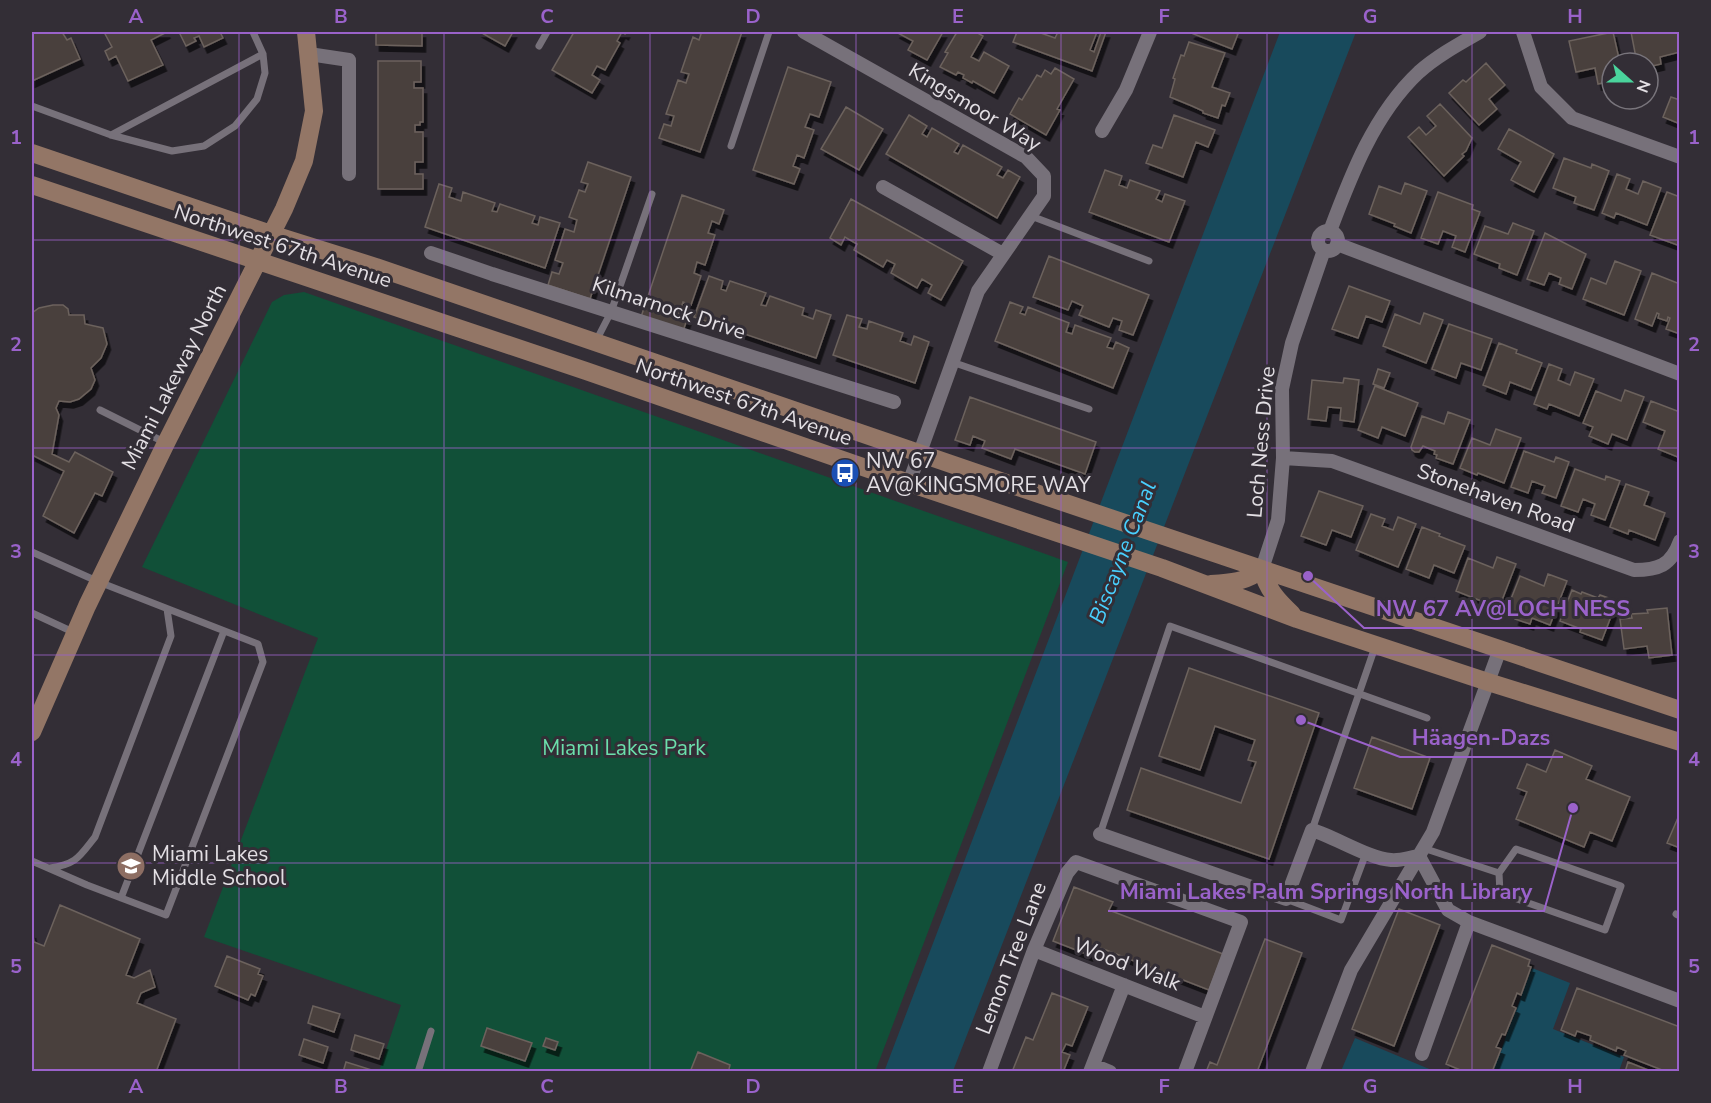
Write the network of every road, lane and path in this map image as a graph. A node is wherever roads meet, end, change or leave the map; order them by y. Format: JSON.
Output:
{"nodes":[{"id":1,"x":253,"y":32,"type":"edge"},
{"id":2,"x":306,"y":32,"type":"edge"},
{"id":3,"x":547,"y":32,"type":"edge"},
{"id":4,"x":769,"y":32,"type":"edge"},
{"id":5,"x":804,"y":32,"type":"edge"},
{"id":6,"x":1150,"y":32,"type":"edge"},
{"id":7,"x":1480,"y":32,"type":"edge"},
{"id":8,"x":1523,"y":32,"type":"edge"},
{"id":9,"x":539,"y":46,"type":"dead end"},
{"id":10,"x":263,"y":54,"type":"junction"},
{"id":11,"x":309,"y":54,"type":"junction"},
{"id":12,"x":32,"y":106,"type":"edge"},
{"id":13,"x":1102,"y":130,"type":"dead end"},
{"id":14,"x":111,"y":135,"type":"junction"},
{"id":15,"x":731,"y":146,"type":"dead end"},
{"id":16,"x":32,"y":153,"type":"edge"},
{"id":17,"x":1680,"y":157,"type":"edge"},
{"id":18,"x":349,"y":174,"type":"dead end"},
{"id":19,"x":32,"y":186,"type":"edge"},
{"id":20,"x":883,"y":187,"type":"dead end"},
{"id":21,"x":652,"y":194,"type":"dead end"},
{"id":22,"x":1031,"y":216,"type":"junction"},
{"id":23,"x":271,"y":234,"type":"junction"},
{"id":24,"x":1334,"y":237,"type":"junction"},
{"id":25,"x":431,"y":253,"type":"dead end"},
{"id":26,"x":1003,"y":254,"type":"junction"},
{"id":27,"x":257,"y":261,"type":"junction"},
{"id":28,"x":1149,"y":261,"type":"dead end"},
{"id":29,"x":611,"y":312,"type":"junction"},
{"id":30,"x":596,"y":341,"type":"junction"},
{"id":31,"x":952,"y":362,"type":"junction"},
{"id":32,"x":586,"y":371,"type":"junction"},
{"id":33,"x":1680,"y":374,"type":"edge"},
{"id":34,"x":894,"y":402,"type":"dead end"},
{"id":35,"x":1089,"y":409,"type":"dead end"},
{"id":36,"x":100,"y":410,"type":"dead end"},
{"id":37,"x":166,"y":442,"type":"junction"},
{"id":38,"x":921,"y":453,"type":"junction"},
{"id":39,"x":1283,"y":458,"type":"junction"},
{"id":40,"x":909,"y":483,"type":"junction"},
{"id":41,"x":1680,"y":541,"type":"edge"},
{"id":42,"x":32,"y":552,"type":"edge"},
{"id":43,"x":1262,"y":569,"type":"junction"},
{"id":44,"x":99,"y":582,"type":"junction"},
{"id":45,"x":1205,"y":584,"type":"junction"},
{"id":46,"x":167,"y":609,"type":"junction"},
{"id":47,"x":32,"y":613,"type":"edge"},
{"id":48,"x":1297,"y":619,"type":"junction"},
{"id":49,"x":224,"y":631,"type":"junction"},
{"id":50,"x":75,"y":633,"type":"junction"},
{"id":51,"x":1376,"y":645,"type":"junction"},
{"id":52,"x":1500,"y":649,"type":"junction"},
{"id":53,"x":1488,"y":682,"type":"junction"},
{"id":54,"x":1359,"y":694,"type":"junction"},
{"id":55,"x":1680,"y":710,"type":"edge"},
{"id":56,"x":36,"y":712,"type":"edge"},
{"id":57,"x":1427,"y":718,"type":"dead end"},
{"id":58,"x":32,"y":732,"type":"edge"},
{"id":59,"x":1680,"y":742,"type":"edge"},
{"id":60,"x":1312,"y":830,"type":"junction"},
{"id":61,"x":1100,"y":834,"type":"joint"},
{"id":62,"x":1421,"y":852,"type":"junction"},
{"id":63,"x":1366,"y":853,"type":"junction"},
{"id":64,"x":32,"y":861,"type":"edge"},
{"id":65,"x":47,"y":868,"type":"junction"},
{"id":66,"x":1499,"y":873,"type":"junction"},
{"id":67,"x":121,"y":898,"type":"junction"},
{"id":68,"x":1286,"y":899,"type":"junction"},
{"id":69,"x":1469,"y":922,"type":"junction"},
{"id":70,"x":1034,"y":950,"type":"junction"},
{"id":71,"x":1124,"y":985,"type":"junction"},
{"id":72,"x":1680,"y":1001,"type":"edge"},
{"id":73,"x":1205,"y":1017,"type":"junction"},
{"id":74,"x":431,"y":1031,"type":"dead end"},
{"id":75,"x":1422,"y":1054,"type":"dead end"},
{"id":76,"x":1092,"y":1068,"type":"edge"},
{"id":77,"x":418,"y":1071,"type":"edge"},
{"id":78,"x":990,"y":1071,"type":"edge"},
{"id":79,"x":1110,"y":1071,"type":"edge"},
{"id":80,"x":1185,"y":1071,"type":"edge"},
{"id":81,"x":1312,"y":1071,"type":"edge"}],
"edges":[{"from":1,"to":10,"type":"lane"},
{"from":2,"to":11,"type":"main road","name":"Miami Lakeway North"},
{"from":3,"to":9,"type":"lane"},
{"from":4,"to":15,"type":"lane"},
{"from":5,"to":22,"type":"street","name":"Kingsmoor Way"},
{"from":6,"to":13,"type":"street"},
{"from":7,"to":24,"type":"street"},
{"from":8,"to":17,"type":"street"},
{"from":10,"to":14,"type":"lane"},
{"from":10,"to":14,"type":"lane"},
{"from":11,"to":18,"type":"street"},
{"from":11,"to":23,"type":"main road","name":"Miami Lakeway North"},
{"from":12,"to":14,"type":"lane"},
{"from":16,"to":23,"type":"main road","name":"Northwest 67th Avenue"},
{"from":19,"to":27,"type":"main road","name":"Northwest 67th Avenue"},
{"from":20,"to":26,"type":"street"},
{"from":21,"to":29,"type":"lane"},
{"from":22,"to":26,"type":"street","name":"Kingsmoor Way"},
{"from":22,"to":28,"type":"lane"},
{"from":23,"to":27,"type":"main road","name":"Miami Lakeway North"},
{"from":23,"to":30,"type":"main road","name":"Northwest 67th Avenue"},
{"from":24,"to":33,"type":"street"},
{"from":24,"to":39,"type":"street","name":"Loch Ness Drive"},
{"from":25,"to":29,"type":"street","name":"Kilmarnock Drive"},
{"from":26,"to":31,"type":"street","name":"Kingsmoor Way"},
{"from":27,"to":32,"type":"main road","name":"Northwest 67th Avenue"},
{"from":27,"to":37,"type":"main road","name":"Miami Lakeway North"},
{"from":29,"to":30,"type":"lane"},
{"from":29,"to":34,"type":"street","name":"Kilmarnock Drive"},
{"from":30,"to":32,"type":"main road"},
{"from":30,"to":38,"type":"main road","name":"Northwest 67th Avenue"},
{"from":31,"to":35,"type":"lane"},
{"from":31,"to":38,"type":"street","name":"Kingsmoor Way"},
{"from":32,"to":40,"type":"main road","name":"Northwest 67th Avenue"},
{"from":36,"to":37,"type":"lane"},
{"from":37,"to":44,"type":"main road","name":"Miami Lakeway North"},
{"from":38,"to":40,"type":"street","name":"Kingsmoor Way"},
{"from":38,"to":43,"type":"main road","name":"Northwest 67th Avenue"},
{"from":39,"to":41,"type":"street","name":"Stonehaven Road"},
{"from":39,"to":43,"type":"street","name":"Loch Ness Drive"},
{"from":40,"to":45,"type":"main road","name":"Northwest 67th Avenue"},
{"from":42,"to":44,"type":"lane"},
{"from":43,"to":45,"type":"main road"},
{"from":43,"to":48,"type":"main road"},
{"from":43,"to":52,"type":"main road","name":"Northwest 67th Avenue"},
{"from":44,"to":46,"type":"lane"},
{"from":44,"to":50,"type":"main road","name":"Miami Lakeway North"},
{"from":45,"to":48,"type":"main road","name":"Northwest 67th Avenue"},
{"from":46,"to":49,"type":"lane"},
{"from":46,"to":65,"type":"lane"},
{"from":47,"to":50,"type":"lane"},
{"from":48,"to":51,"type":"main road","name":"Northwest 67th Avenue"},
{"from":49,"to":67,"type":"lane"},
{"from":49,"to":67,"type":"lane"},
{"from":50,"to":56,"type":"main road","name":"Miami Lakeway North"},
{"from":51,"to":53,"type":"main road","name":"Northwest 67th Avenue"},
{"from":51,"to":54,"type":"lane"},
{"from":52,"to":53,"type":"street"},
{"from":52,"to":55,"type":"main road","name":"Northwest 67th Avenue"},
{"from":53,"to":59,"type":"main road","name":"Northwest 67th Avenue"},
{"from":53,"to":62,"type":"street"},
{"from":54,"to":57,"type":"lane"},
{"from":54,"to":60,"type":"lane"},
{"from":54,"to":61,"type":"lane"},
{"from":56,"to":58,"type":"main road","name":"Miami Lakeway North"},
{"from":60,"to":63,"type":"street"},
{"from":60,"to":68,"type":"street"},
{"from":61,"to":68,"type":"street"},
{"from":62,"to":63,"type":"street"},
{"from":62,"to":66,"type":"lane"},
{"from":62,"to":69,"type":"street"},
{"from":62,"to":81,"type":"street"},
{"from":63,"to":68,"type":"lane"},
{"from":64,"to":65,"type":"lane"},
{"from":65,"to":67,"type":"lane"},
{"from":66,"to":66,"type":"lane"},
{"from":69,"to":72,"type":"street"},
{"from":69,"to":75,"type":"street"},
{"from":70,"to":71,"type":"street","name":"Wood Walk"},
{"from":70,"to":73,"type":"street","name":"Lemon Tree Lane"},
{"from":70,"to":78,"type":"street","name":"Lemon Tree Lane"},
{"from":71,"to":73,"type":"street","name":"Wood Walk"},
{"from":71,"to":76,"type":"street"},
{"from":73,"to":80,"type":"street"},
{"from":74,"to":77,"type":"lane"},
{"from":76,"to":79,"type":"street"}]}
